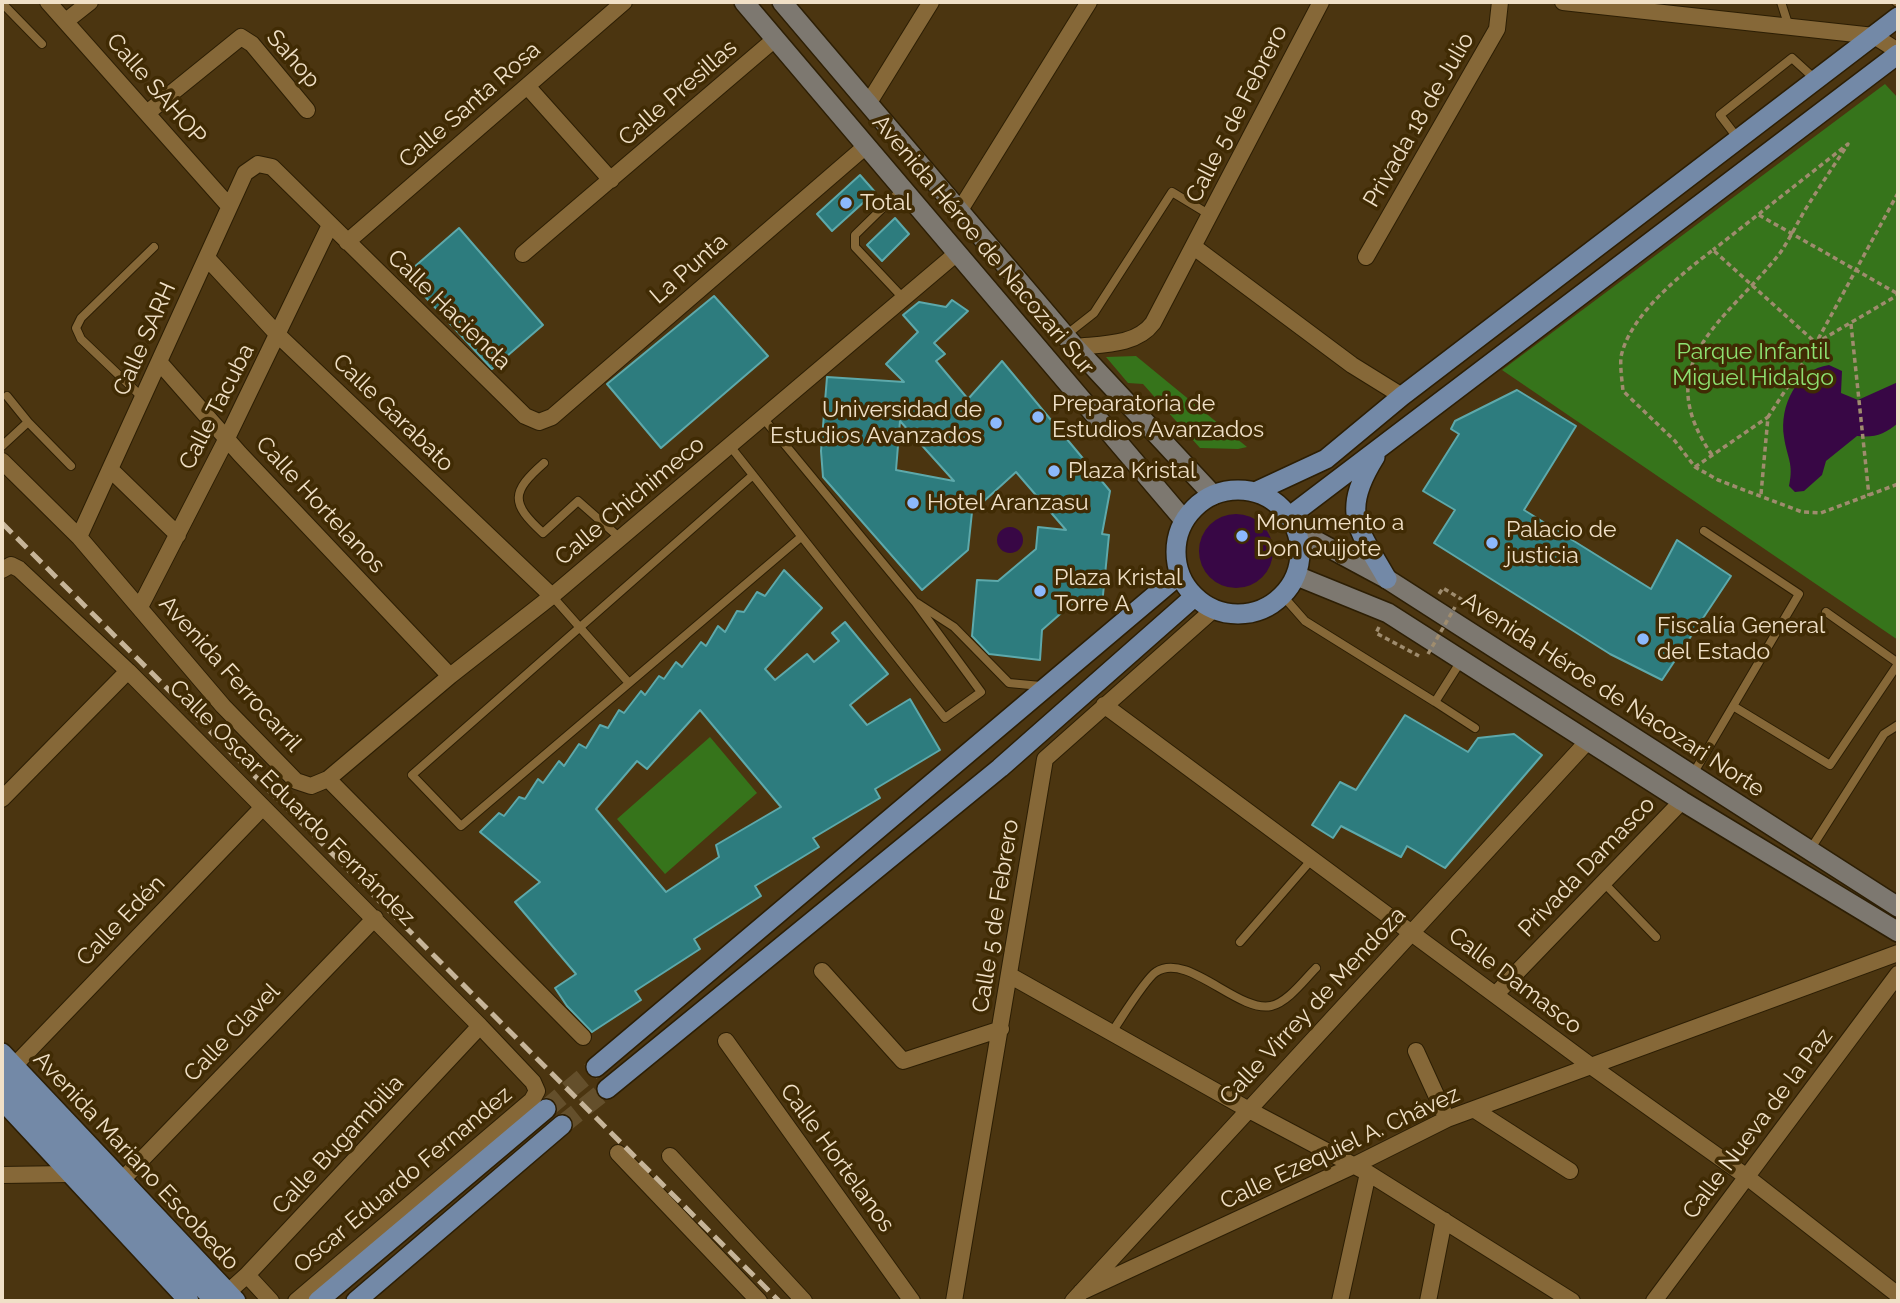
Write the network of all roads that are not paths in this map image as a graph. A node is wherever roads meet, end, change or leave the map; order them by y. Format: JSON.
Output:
{"nodes":[{"id":1,"x":48,"y":2,"type":"edge"},
{"id":2,"x":90,"y":2,"type":"edge"},
{"id":3,"x":624,"y":2,"type":"edge"},
{"id":4,"x":744,"y":2,"type":"edge"},
{"id":5,"x":782,"y":2,"type":"edge"},
{"id":6,"x":931,"y":2,"type":"edge"},
{"id":7,"x":1088,"y":2,"type":"edge"},
{"id":8,"x":1321,"y":2,"type":"edge"},
{"id":9,"x":1500,"y":2,"type":"edge"},
{"id":10,"x":1563,"y":2,"type":"edge"},
{"id":11,"x":1780,"y":2,"type":"edge"},
{"id":12,"x":2,"y":3,"type":"edge"},
{"id":13,"x":1898,"y":17,"type":"edge"},
{"id":14,"x":66,"y":21,"type":"junction"},
{"id":15,"x":1789,"y":27,"type":"junction"},
{"id":16,"x":1874,"y":36,"type":"junction"},
{"id":17,"x":775,"y":39,"type":"junction"},
{"id":18,"x":43,"y":44,"type":"dead end"},
{"id":19,"x":1898,"y":52,"type":"edge"},
{"id":20,"x":1818,"y":80,"type":"junction"},
{"id":21,"x":527,"y":86,"type":"junction"},
{"id":22,"x":868,"y":104,"type":"junction"},
{"id":23,"x":307,"y":110,"type":"dead end"},
{"id":24,"x":147,"y":113,"type":"junction"},
{"id":25,"x":1739,"y":140,"type":"junction"},
{"id":26,"x":866,"y":146,"type":"junction"},
{"id":27,"x":258,"y":164,"type":"joint"},
{"id":28,"x":611,"y":180,"type":"junction"},
{"id":29,"x":902,"y":189,"type":"junction"},
{"id":30,"x":229,"y":206,"type":"junction"},
{"id":31,"x":960,"y":210,"type":"junction"},
{"id":32,"x":1210,"y":215,"type":"junction"},
{"id":33,"x":330,"y":225,"type":"junction"},
{"id":34,"x":346,"y":242,"type":"junction"},
{"id":35,"x":154,"y":247,"type":"dead end"},
{"id":36,"x":1194,"y":247,"type":"junction"},
{"id":37,"x":957,"y":253,"type":"junction"},
{"id":38,"x":523,"y":254,"type":"dead end"},
{"id":39,"x":1366,"y":257,"type":"dead end"},
{"id":40,"x":207,"y":258,"type":"junction"},
{"id":41,"x":904,"y":299,"type":"junction"},
{"id":42,"x":278,"y":335,"type":"junction"},
{"id":43,"x":1070,"y":342,"type":"junction"},
{"id":44,"x":160,"y":363,"type":"junction"},
{"id":45,"x":7,"y":396,"type":"dead end"},
{"id":46,"x":1402,"y":396,"type":"junction"},
{"id":47,"x":144,"y":399,"type":"junction"},
{"id":48,"x":763,"y":418,"type":"junction"},
{"id":49,"x":28,"y":422,"type":"junction"},
{"id":50,"x":539,"y":422,"type":"joint"},
{"id":51,"x":227,"y":438,"type":"junction"},
{"id":52,"x":2,"y":446,"type":"edge"},
{"id":53,"x":730,"y":446,"type":"junction"},
{"id":54,"x":1380,"y":450,"type":"junction"},
{"id":55,"x":2,"y":461,"type":"edge"},
{"id":56,"x":544,"y":463,"type":"dead end"},
{"id":57,"x":71,"y":466,"type":"dead end"},
{"id":58,"x":111,"y":470,"type":"junction"},
{"id":59,"x":753,"y":475,"type":"junction"},
{"id":60,"x":1255,"y":492,"type":"junction"},
{"id":61,"x":1213,"y":495,"type":"junction"},
{"id":62,"x":1184,"y":520,"type":"junction"},
{"id":63,"x":1294,"y":524,"type":"junction"},
{"id":64,"x":1704,"y":531,"type":"dead end"},
{"id":65,"x":178,"y":535,"type":"junction"},
{"id":66,"x":79,"y":537,"type":"junction"},
{"id":67,"x":802,"y":537,"type":"junction"},
{"id":68,"x":621,"y":539,"type":"junction"},
{"id":69,"x":2,"y":570,"type":"edge"},
{"id":70,"x":1180,"y":575,"type":"junction"},
{"id":71,"x":1297,"y":576,"type":"junction"},
{"id":72,"x":1387,"y":579,"type":"junction"},
{"id":73,"x":552,"y":596,"type":"junction"},
{"id":74,"x":1283,"y":596,"type":"junction"},
{"id":75,"x":1194,"y":597,"type":"junction"},
{"id":76,"x":915,"y":602,"type":"junction"},
{"id":77,"x":140,"y":607,"type":"junction"},
{"id":78,"x":1213,"y":610,"type":"junction"},
{"id":79,"x":1826,"y":612,"type":"dead end"},
{"id":80,"x":580,"y":627,"type":"junction"},
{"id":81,"x":1461,"y":661,"type":"junction"},
{"id":82,"x":1898,"y":664,"type":"edge"},
{"id":83,"x":128,"y":671,"type":"junction"},
{"id":84,"x":450,"y":676,"type":"junction"},
{"id":85,"x":629,"y":683,"type":"junction"},
{"id":86,"x":1048,"y":686,"type":"junction"},
{"id":87,"x":1435,"y":702,"type":"junction"},
{"id":88,"x":1104,"y":705,"type":"junction"},
{"id":89,"x":1733,"y":706,"type":"junction"},
{"id":90,"x":1898,"y":725,"type":"edge"},
{"id":91,"x":1475,"y":728,"type":"dead end"},
{"id":92,"x":1587,"y":741,"type":"junction"},
{"id":93,"x":1693,"y":774,"type":"junction"},
{"id":94,"x":328,"y":779,"type":"junction"},
{"id":95,"x":2,"y":799,"type":"edge"},
{"id":96,"x":1682,"y":801,"type":"junction"},
{"id":97,"x":262,"y":808,"type":"junction"},
{"id":98,"x":1810,"y":850,"type":"junction"},
{"id":99,"x":1313,"y":858,"type":"junction"},
{"id":100,"x":1605,"y":884,"type":"junction"},
{"id":101,"x":1898,"y":907,"type":"edge"},
{"id":102,"x":375,"y":918,"type":"junction"},
{"id":103,"x":1412,"y":932,"type":"junction"},
{"id":104,"x":1898,"y":932,"type":"edge"},
{"id":105,"x":1656,"y":937,"type":"dead end"},
{"id":106,"x":1240,"y":942,"type":"dead end"},
{"id":107,"x":1898,"y":953,"type":"edge"},
{"id":108,"x":1315,"y":968,"type":"dead end"},
{"id":109,"x":822,"y":971,"type":"dead end"},
{"id":110,"x":1898,"y":974,"type":"edge"},
{"id":111,"x":1009,"y":975,"type":"junction"},
{"id":112,"x":1496,"y":994,"type":"junction"},
{"id":113,"x":480,"y":1026,"type":"junction"},
{"id":114,"x":1001,"y":1028,"type":"junction"},
{"id":115,"x":1112,"y":1032,"type":"junction"},
{"id":116,"x":583,"y":1037,"type":"dead end"},
{"id":117,"x":726,"y":1041,"type":"dead end"},
{"id":118,"x":1416,"y":1051,"type":"dead end"},
{"id":119,"x":6,"y":1065,"type":"edge"},
{"id":120,"x":1591,"y":1066,"type":"junction"},
{"id":121,"x":596,"y":1067,"type":"tunnel mouth"},
{"id":122,"x":607,"y":1088,"type":"tunnel mouth"},
{"id":123,"x":2,"y":1100,"type":"edge"},
{"id":124,"x":542,"y":1100,"type":"junction"},
{"id":125,"x":1249,"y":1110,"type":"junction"},
{"id":126,"x":1475,"y":1110,"type":"junction"},
{"id":127,"x":1447,"y":1119,"type":"junction"},
{"id":128,"x":562,"y":1125,"type":"tunnel mouth"},
{"id":129,"x":618,"y":1153,"type":"dead end"},
{"id":130,"x":670,"y":1156,"type":"dead end"},
{"id":131,"x":1362,"y":1169,"type":"junction"},
{"id":132,"x":1570,"y":1171,"type":"dead end"},
{"id":133,"x":69,"y":1174,"type":"junction"},
{"id":134,"x":2,"y":1175,"type":"edge"},
{"id":135,"x":1747,"y":1177,"type":"junction"},
{"id":136,"x":123,"y":1179,"type":"junction"},
{"id":137,"x":1444,"y":1220,"type":"junction"},
{"id":138,"x":247,"y":1275,"type":"junction"},
{"id":139,"x":1898,"y":1295,"type":"edge"},
{"id":140,"x":225,"y":1297,"type":"edge"},
{"id":141,"x":1077,"y":1297,"type":"edge"},
{"id":142,"x":359,"y":1300,"type":"edge"},
{"id":143,"x":189,"y":1301,"type":"edge"},
{"id":144,"x":271,"y":1301,"type":"edge"},
{"id":145,"x":296,"y":1301,"type":"edge"},
{"id":146,"x":318,"y":1301,"type":"edge"},
{"id":147,"x":759,"y":1301,"type":"edge"},
{"id":148,"x":804,"y":1301,"type":"edge"},
{"id":149,"x":912,"y":1301,"type":"edge"},
{"id":150,"x":954,"y":1301,"type":"edge"},
{"id":151,"x":1340,"y":1301,"type":"edge"},
{"id":152,"x":1429,"y":1301,"type":"edge"},
{"id":153,"x":1572,"y":1301,"type":"edge"},
{"id":154,"x":1654,"y":1301,"type":"edge"}],
"edges":[{"from":1,"to":14,"type":"street","name":"Calle SAHOP"},
{"from":2,"to":14,"type":"street"},
{"from":3,"to":21,"type":"street","name":"Calle Santa Rosa"},
{"from":4,"to":17,"type":"main road","name":"Avenida Héroe de Nacozari Sur"},
{"from":5,"to":22,"type":"main road","name":"Avenida Héroe de Nacozari Sur"},
{"from":6,"to":22,"type":"street"},
{"from":7,"to":31,"type":"street"},
{"from":8,"to":32,"type":"street","name":"Calle 5 de Febrero"},
{"from":9,"to":39,"type":"street","name":"Privada 18 de Julio"},
{"from":10,"to":15,"type":"street"},
{"from":11,"to":15,"type":"lane"},
{"from":12,"to":18,"type":"lane"},
{"from":13,"to":16,"type":"main road"},
{"from":14,"to":24,"type":"street","name":"Calle SAHOP"},
{"from":15,"to":16,"type":"street"},
{"from":16,"to":19,"type":"street"},
{"from":16,"to":20,"type":"main road"},
{"from":17,"to":26,"type":"main road","name":"Avenida Héroe de Nacozari Sur"},
{"from":17,"to":28,"type":"street","name":"Calle Presillas"},
{"from":19,"to":54,"type":"main road"},
{"from":20,"to":25,"type":"main road"},
{"from":20,"to":25,"type":"lane"},
{"from":21,"to":28,"type":"street"},
{"from":21,"to":34,"type":"street","name":"Calle Santa Rosa"},
{"from":22,"to":31,"type":"main road","name":"Avenida Héroe de Nacozari Sur"},
{"from":23,"to":24,"type":"street","name":"Sahop"},
{"from":24,"to":30,"type":"street","name":"Calle SAHOP"},
{"from":25,"to":46,"type":"main road"},
{"from":26,"to":29,"type":"main road","name":"Avenida Héroe de Nacozari Sur"},
{"from":26,"to":50,"type":"street","name":"La Punta"},
{"from":27,"to":30,"type":"street","name":"Calle SARH"},
{"from":27,"to":33,"type":"street","name":"Calle Hacienda"},
{"from":28,"to":38,"type":"street","name":"Calle Presillas"},
{"from":29,"to":37,"type":"main road","name":"Avenida Héroe de Nacozari Sur"},
{"from":29,"to":41,"type":"lane"},
{"from":30,"to":40,"type":"street","name":"Calle SARH"},
{"from":31,"to":43,"type":"main road","name":"Avenida Héroe de Nacozari Sur"},
{"from":32,"to":36,"type":"street","name":"Calle 5 de Febrero"},
{"from":32,"to":43,"type":"lane"},
{"from":33,"to":34,"type":"street","name":"Calle Hacienda"},
{"from":33,"to":42,"type":"street","name":"Calle Tacuba"},
{"from":34,"to":50,"type":"street","name":"Calle Hacienda"},
{"from":35,"to":47,"type":"lane"},
{"from":36,"to":43,"type":"street","name":"Calle 5 de Febrero"},
{"from":36,"to":46,"type":"street"},
{"from":37,"to":41,"type":"street","name":"Calle Chichimeco"},
{"from":37,"to":62,"type":"main road","name":"Avenida Héroe de Nacozari Sur"},
{"from":40,"to":42,"type":"street","name":"Calle Garabato"},
{"from":40,"to":44,"type":"street","name":"Calle SARH"},
{"from":41,"to":48,"type":"street","name":"Calle Chichimeco"},
{"from":42,"to":51,"type":"street","name":"Calle Tacuba"},
{"from":42,"to":73,"type":"street","name":"Calle Garabato"},
{"from":43,"to":61,"type":"main road","name":"Avenida Héroe de Nacozari Sur"},
{"from":44,"to":47,"type":"street","name":"Calle SARH"},
{"from":44,"to":51,"type":"street","name":"Calle Hortelanos"},
{"from":45,"to":49,"type":"lane"},
{"from":46,"to":60,"type":"main road"},
{"from":47,"to":58,"type":"street","name":"Calle SARH"},
{"from":48,"to":53,"type":"street","name":"Calle Chichimeco"},
{"from":48,"to":76,"type":"lane"},
{"from":49,"to":52,"type":"lane"},
{"from":49,"to":57,"type":"lane"},
{"from":51,"to":65,"type":"street","name":"Calle Tacuba"},
{"from":51,"to":84,"type":"street","name":"Calle Hortelanos"},
{"from":53,"to":59,"type":"lane"},
{"from":53,"to":68,"type":"street","name":"Calle Chichimeco"},
{"from":54,"to":63,"type":"main road"},
{"from":54,"to":72,"type":"main road"},
{"from":55,"to":66,"type":"street","name":"Avenida Ferrocarril"},
{"from":56,"to":68,"type":"lane"},
{"from":58,"to":65,"type":"street"},
{"from":58,"to":66,"type":"street","name":"Calle SARH"},
{"from":59,"to":67,"type":"lane"},
{"from":59,"to":80,"type":"lane"},
{"from":60,"to":61,"type":"main road"},
{"from":60,"to":63,"type":"main road"},
{"from":61,"to":62,"type":"main road"},
{"from":62,"to":70,"type":"main road"},
{"from":63,"to":71,"type":"main road"},
{"from":63,"to":72,"type":"main road","name":"Avenida Héroe de Nacozari Norte"},
{"from":64,"to":89,"type":"lane"},
{"from":65,"to":77,"type":"street","name":"Calle Tacuba"},
{"from":66,"to":77,"type":"street","name":"Avenida Ferrocarril"},
{"from":67,"to":76,"type":"lane"},
{"from":67,"to":85,"type":"lane"},
{"from":68,"to":73,"type":"street","name":"Calle Chichimeco"},
{"from":69,"to":83,"type":"street","name":"Calle Oscar Eduardo Fernández"},
{"from":70,"to":75,"type":"main road"},
{"from":70,"to":86,"type":"main road"},
{"from":71,"to":74,"type":"main road"},
{"from":71,"to":81,"type":"main road"},
{"from":72,"to":93,"type":"main road","name":"Avenida Héroe de Nacozari Norte"},
{"from":73,"to":80,"type":"lane"},
{"from":73,"to":84,"type":"street","name":"Calle Chichimeco"},
{"from":74,"to":78,"type":"main road"},
{"from":74,"to":87,"type":"lane"},
{"from":75,"to":78,"type":"main road"},
{"from":75,"to":122,"type":"main road"},
{"from":76,"to":86,"type":"lane"},
{"from":77,"to":94,"type":"street","name":"Avenida Ferrocarril"},
{"from":78,"to":88,"type":"street","name":"Calle 5 de Febrero"},
{"from":79,"to":82,"type":"lane"},
{"from":80,"to":85,"type":"lane"},
{"from":80,"to":85,"type":"lane"},
{"from":81,"to":87,"type":"lane"},
{"from":81,"to":92,"type":"main road"},
{"from":82,"to":89,"type":"lane"},
{"from":83,"to":95,"type":"street"},
{"from":83,"to":97,"type":"street","name":"Calle Oscar Eduardo Fernández"},
{"from":84,"to":94,"type":"street","name":"Calle Chichimeco"},
{"from":86,"to":121,"type":"main road"},
{"from":87,"to":91,"type":"lane"},
{"from":88,"to":99,"type":"street","name":"Calle Damasco"},
{"from":88,"to":111,"type":"street","name":"Calle 5 de Febrero"},
{"from":89,"to":93,"type":"lane"},
{"from":90,"to":98,"type":"lane"},
{"from":92,"to":96,"type":"main road"},
{"from":92,"to":103,"type":"street","name":"Calle Virrey de Mendoza"},
{"from":93,"to":98,"type":"main road","name":"Avenida Héroe de Nacozari Norte"},
{"from":94,"to":116,"type":"street"},
{"from":96,"to":100,"type":"street","name":"Privada Damasco"},
{"from":96,"to":104,"type":"main road"},
{"from":97,"to":102,"type":"street","name":"Calle Oscar Eduardo Fernández"},
{"from":97,"to":119,"type":"street","name":"Calle Edén"},
{"from":98,"to":101,"type":"main road","name":"Avenida Héroe de Nacozari Norte"},
{"from":99,"to":103,"type":"street","name":"Calle Damasco"},
{"from":99,"to":106,"type":"lane"},
{"from":100,"to":105,"type":"lane"},
{"from":100,"to":112,"type":"street","name":"Privada Damasco"},
{"from":102,"to":113,"type":"street","name":"Calle Oscar Eduardo Fernández"},
{"from":102,"to":136,"type":"street","name":"Calle Clavel"},
{"from":103,"to":112,"type":"street","name":"Calle Damasco"},
{"from":103,"to":125,"type":"street","name":"Calle Virrey de Mendoza"},
{"from":107,"to":120,"type":"street","name":"Calle Ezequiel A. Chávez"},
{"from":108,"to":115,"type":"lane"},
{"from":109,"to":114,"type":"street"},
{"from":110,"to":135,"type":"street","name":"Calle Nueva de la Paz"},
{"from":111,"to":114,"type":"street","name":"Calle 5 de Febrero"},
{"from":111,"to":115,"type":"street"},
{"from":112,"to":120,"type":"street","name":"Calle Damasco"},
{"from":113,"to":124,"type":"street","name":"Calle Oscar Eduardo Fernández"},
{"from":113,"to":138,"type":"street","name":"Calle Bugambilia"},
{"from":114,"to":150,"type":"street","name":"Calle 5 de Febrero"},
{"from":115,"to":125,"type":"street"},
{"from":117,"to":149,"type":"street","name":"Calle Hortelanos"},
{"from":118,"to":127,"type":"street"},
{"from":119,"to":136,"type":"main road","name":"Avenida Mariano Escobedo"},
{"from":119,"to":140,"type":"main road"},
{"from":120,"to":126,"type":"street","name":"Calle Ezequiel A. Chávez"},
{"from":120,"to":135,"type":"street","name":"Calle Damasco"},
{"from":123,"to":133,"type":"main road"},
{"from":124,"to":145,"type":"street","name":"Oscar Eduardo Fernandez"},
{"from":124,"to":146,"type":"main road"},
{"from":125,"to":131,"type":"street"},
{"from":125,"to":141,"type":"street","name":"Calle Virrey de Mendoza"},
{"from":126,"to":127,"type":"street","name":"Calle Ezequiel A. Chávez"},
{"from":126,"to":132,"type":"street"},
{"from":127,"to":131,"type":"street","name":"Calle Ezequiel A. Chávez"},
{"from":128,"to":142,"type":"main road"},
{"from":129,"to":147,"type":"street"},
{"from":130,"to":148,"type":"street"},
{"from":131,"to":137,"type":"street"},
{"from":131,"to":141,"type":"street","name":"Calle Ezequiel A. Chávez"},
{"from":131,"to":151,"type":"street"},
{"from":133,"to":134,"type":"street"},
{"from":133,"to":143,"type":"main road"},
{"from":135,"to":139,"type":"street","name":"Calle Damasco"},
{"from":135,"to":154,"type":"street","name":"Calle Nueva de la Paz"},
{"from":136,"to":140,"type":"main road","name":"Avenida Mariano Escobedo"},
{"from":137,"to":152,"type":"street"},
{"from":137,"to":153,"type":"street"},
{"from":138,"to":140,"type":"street","name":"Calle Bugambilia"},
{"from":138,"to":144,"type":"street"}]}
